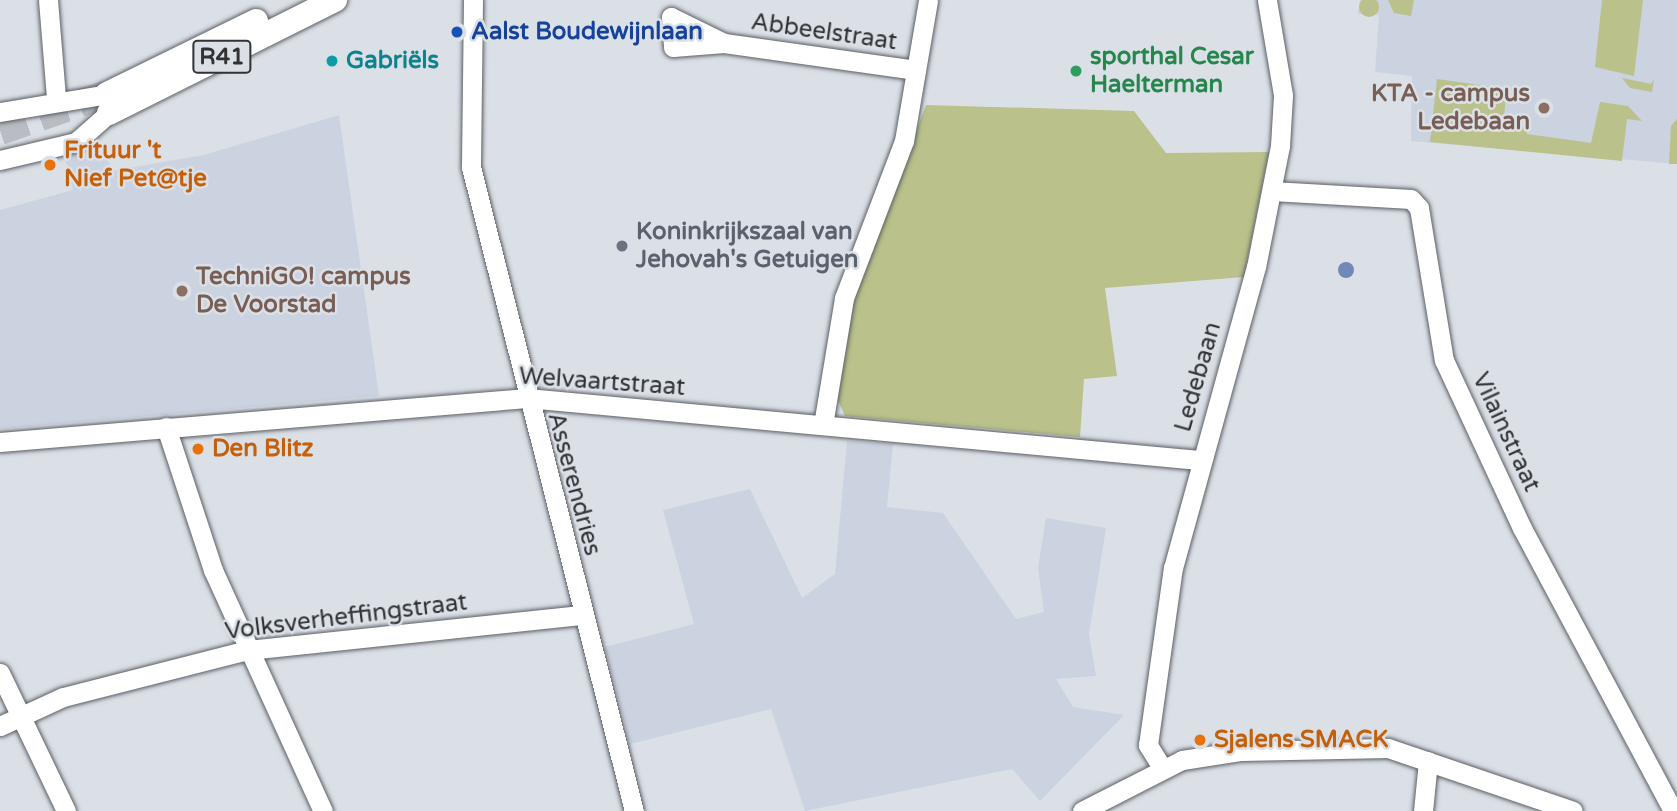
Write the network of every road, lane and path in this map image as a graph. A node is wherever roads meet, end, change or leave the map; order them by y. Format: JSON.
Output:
{"nodes":[{"id":1,"x":48,"y":0,"type":"edge"},
{"id":2,"x":297,"y":0,"type":"edge"},
{"id":3,"x":335,"y":0,"type":"edge"},
{"id":4,"x":473,"y":0,"type":"edge"},
{"id":5,"x":928,"y":0,"type":"edge"},
{"id":6,"x":1267,"y":0,"type":"edge"},
{"id":7,"x":724,"y":43,"type":"dead end"},
{"id":8,"x":916,"y":71,"type":"junction"},
{"id":9,"x":56,"y":97,"type":"junction"},
{"id":10,"x":108,"y":103,"type":"junction"},
{"id":11,"x":0,"y":112,"type":"edge"},
{"id":12,"x":0,"y":160,"type":"edge"},
{"id":13,"x":1272,"y":191,"type":"junction"},
{"id":14,"x":527,"y":398,"type":"junction"},
{"id":15,"x":823,"y":425,"type":"junction"},
{"id":16,"x":166,"y":427,"type":"junction"},
{"id":17,"x":0,"y":442,"type":"edge"},
{"id":18,"x":1199,"y":460,"type":"junction"},
{"id":19,"x":583,"y":615,"type":"junction"},
{"id":20,"x":248,"y":650,"type":"junction"},
{"id":21,"x":0,"y":673,"type":"edge"},
{"id":22,"x":21,"y":714,"type":"junction"},
{"id":23,"x":0,"y":726,"type":"edge"},
{"id":24,"x":1428,"y":761,"type":"junction"},
{"id":25,"x":1161,"y":766,"type":"junction"},
{"id":26,"x":1672,"y":797,"type":"edge"},
{"id":27,"x":1103,"y":805,"type":"edge"},
{"id":28,"x":66,"y":811,"type":"edge"},
{"id":29,"x":323,"y":811,"type":"edge"},
{"id":30,"x":634,"y":811,"type":"edge"},
{"id":31,"x":1082,"y":811,"type":"edge"},
{"id":32,"x":1423,"y":811,"type":"edge"},
{"id":33,"x":1573,"y":811,"type":"edge"}],
"edges":[{"from":1,"to":9,"type":"street"},
{"from":2,"to":10,"type":"main road","number":"R41"},
{"from":3,"to":10,"type":"main road","number":"R41"},
{"from":4,"to":14,"type":"street","name":"Asserendries"},
{"from":5,"to":8,"type":"street"},
{"from":6,"to":13,"type":"street","name":"Ledebaan"},
{"from":7,"to":8,"type":"street","name":"Abbeelstraat"},
{"from":8,"to":15,"type":"street"},
{"from":9,"to":10,"type":"street","number":"R41"},
{"from":9,"to":11,"type":"street","number":"R41"},
{"from":10,"to":12,"type":"street","number":"R41"},
{"from":13,"to":18,"type":"street","name":"Ledebaan"},
{"from":13,"to":26,"type":"street","name":"Vilainstraat"},
{"from":14,"to":15,"type":"street","name":"Welvaartstraat"},
{"from":14,"to":16,"type":"street","name":"Welvaartstraat"},
{"from":14,"to":19,"type":"street","name":"Asserendries"},
{"from":15,"to":18,"type":"street","name":"Welvaartstraat"},
{"from":16,"to":17,"type":"street","name":"Welvaartstraat"},
{"from":16,"to":20,"type":"street"},
{"from":18,"to":25,"type":"street","name":"Ledebaan"},
{"from":19,"to":20,"type":"street","name":"Volksverheffingstraat"},
{"from":19,"to":30,"type":"street","name":"Asserendries"},
{"from":20,"to":22,"type":"street","name":"Volksverheffingstraat"},
{"from":20,"to":29,"type":"street"},
{"from":21,"to":22,"type":"street"},
{"from":22,"to":23,"type":"street","name":"Volksverheffingstraat"},
{"from":22,"to":28,"type":"street"},
{"from":24,"to":25,"type":"street"},
{"from":24,"to":32,"type":"street"},
{"from":24,"to":33,"type":"street"},
{"from":25,"to":27,"type":"street"},
{"from":27,"to":31,"type":"street"}]}
